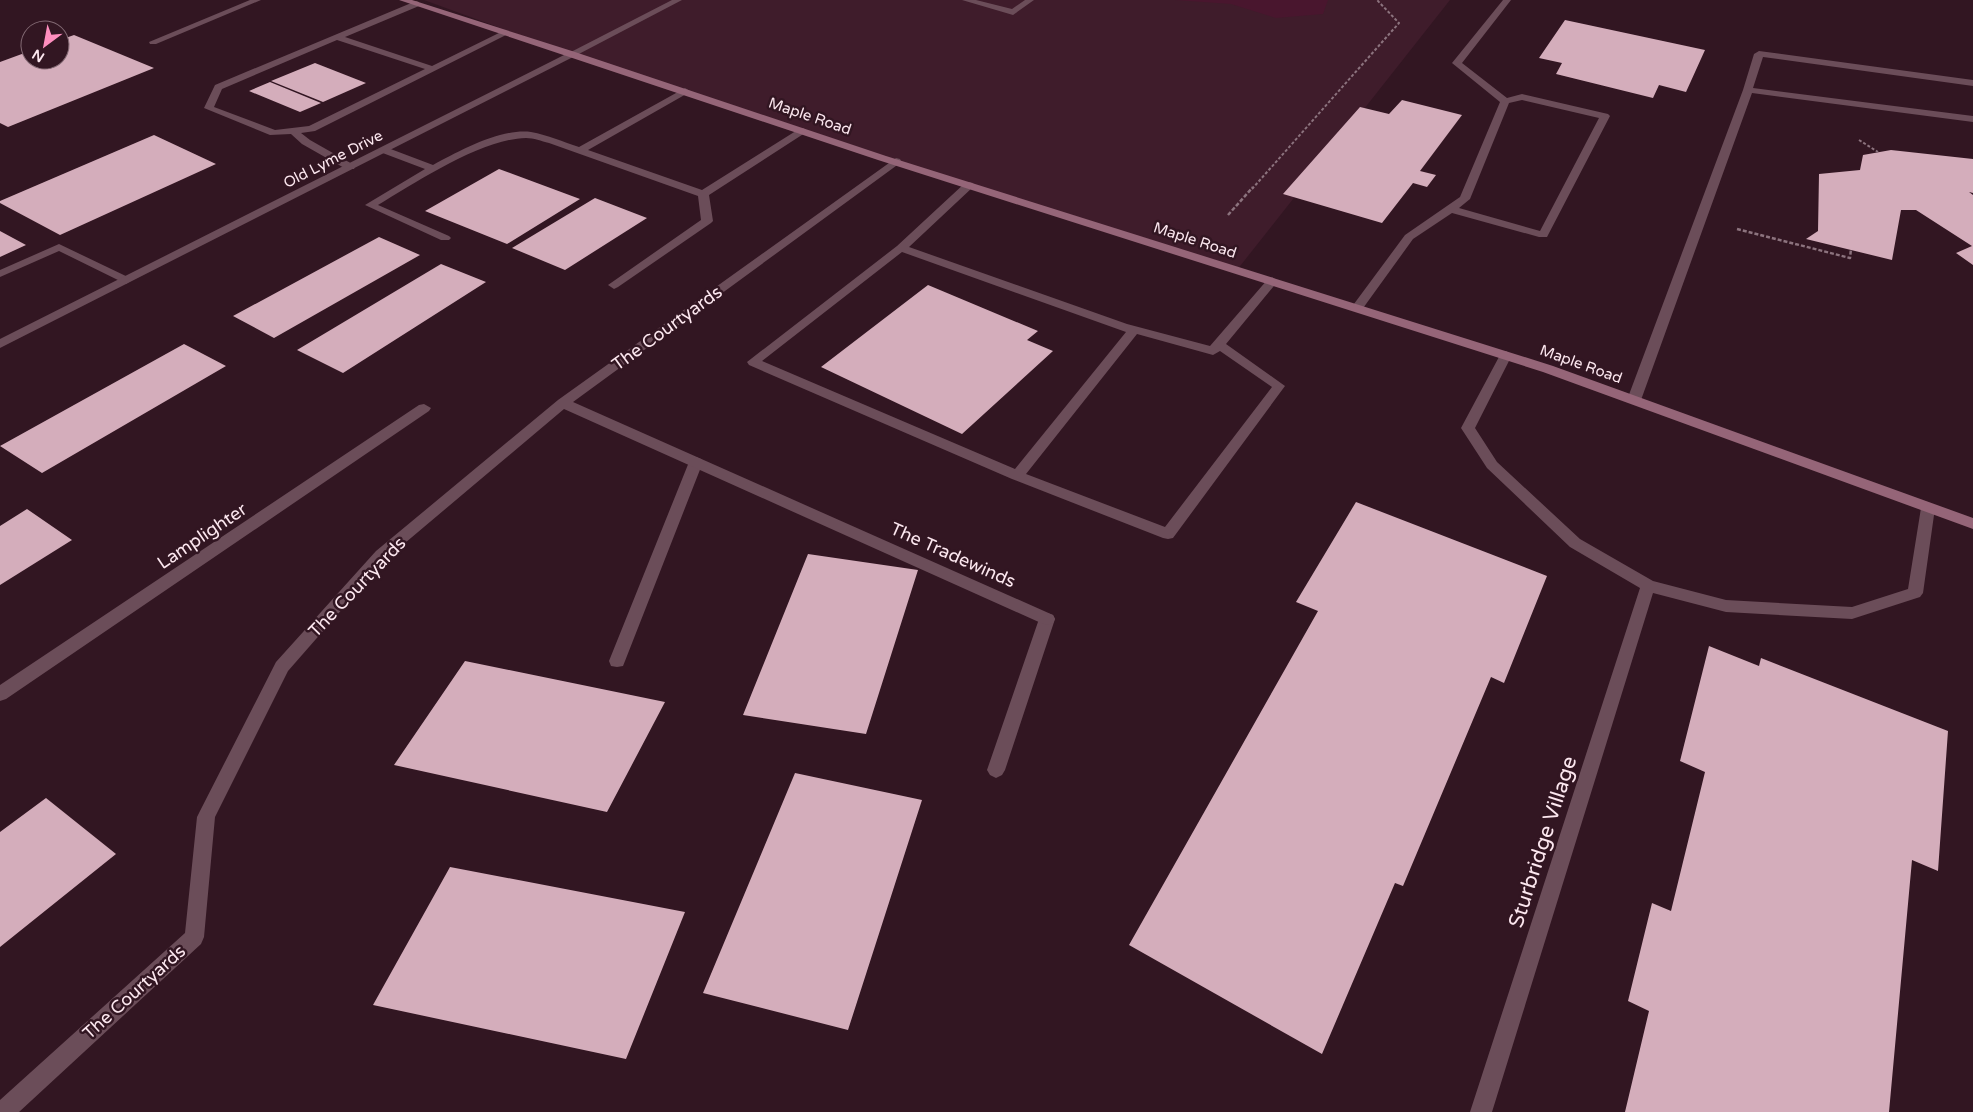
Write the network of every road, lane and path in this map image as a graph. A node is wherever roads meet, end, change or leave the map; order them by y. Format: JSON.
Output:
{"nodes":[{"id":1,"x":257,"y":0,"type":"edge"},
{"id":2,"x":403,"y":0,"type":"edge"},
{"id":3,"x":678,"y":0,"type":"edge"},
{"id":4,"x":966,"y":0,"type":"edge"},
{"id":5,"x":1030,"y":0,"type":"edge"},
{"id":6,"x":1377,"y":0,"type":"edge"},
{"id":7,"x":1507,"y":0,"type":"edge"},
{"id":8,"x":416,"y":4,"type":"junction"},
{"id":9,"x":506,"y":33,"type":"junction"},
{"id":10,"x":336,"y":37,"type":"junction"},
{"id":11,"x":153,"y":42,"type":"dead end"},
{"id":12,"x":572,"y":54,"type":"junction"},
{"id":13,"x":433,"y":69,"type":"junction"},
{"id":14,"x":1973,"y":83,"type":"edge"},
{"id":15,"x":1748,"y":90,"type":"junction"},
{"id":16,"x":685,"y":91,"type":"junction"},
{"id":17,"x":1505,"y":102,"type":"junction"},
{"id":18,"x":1973,"y":119,"type":"edge"},
{"id":19,"x":802,"y":130,"type":"junction"},
{"id":20,"x":293,"y":131,"type":"junction"},
{"id":21,"x":384,"y":150,"type":"junction"},
{"id":22,"x":580,"y":151,"type":"junction"},
{"id":23,"x":896,"y":162,"type":"junction"},
{"id":24,"x":350,"y":167,"type":"junction"},
{"id":25,"x":435,"y":169,"type":"junction"},
{"id":26,"x":969,"y":185,"type":"junction"},
{"id":27,"x":704,"y":194,"type":"junction"},
{"id":28,"x":1449,"y":209,"type":"junction"},
{"id":29,"x":1228,"y":215,"type":"dead end"},
{"id":30,"x":1700,"y":220,"type":"junction"},
{"id":31,"x":444,"y":238,"type":"dead end"},
{"id":32,"x":901,"y":248,"type":"junction"},
{"id":33,"x":1851,"y":250,"type":"dead end"},
{"id":34,"x":0,"y":274,"type":"edge"},
{"id":35,"x":126,"y":280,"type":"junction"},
{"id":36,"x":1272,"y":281,"type":"junction"},
{"id":37,"x":614,"y":285,"type":"dead end"},
{"id":38,"x":1357,"y":308,"type":"junction"},
{"id":39,"x":1134,"y":330,"type":"junction"},
{"id":40,"x":0,"y":344,"type":"edge"},
{"id":41,"x":1218,"y":344,"type":"junction"},
{"id":42,"x":1506,"y":355,"type":"junction"},
{"id":43,"x":1634,"y":400,"type":"junction"},
{"id":44,"x":563,"y":403,"type":"junction"},
{"id":45,"x":424,"y":408,"type":"dead end"},
{"id":46,"x":696,"y":462,"type":"junction"},
{"id":47,"x":1017,"y":476,"type":"junction"},
{"id":48,"x":1928,"y":508,"type":"junction"},
{"id":49,"x":1973,"y":524,"type":"edge"},
{"id":50,"x":1648,"y":586,"type":"junction"},
{"id":51,"x":617,"y":661,"type":"dead end"},
{"id":52,"x":0,"y":694,"type":"edge"},
{"id":53,"x":996,"y":770,"type":"dead end"},
{"id":54,"x":3,"y":1112,"type":"edge"},
{"id":55,"x":1481,"y":1112,"type":"edge"}],
"edges":[{"from":1,"to":11,"type":"street"},
{"from":2,"to":8,"type":"main road","name":"Maple Road"},
{"from":3,"to":12,"type":"street","name":"Old Lyme Drive"},
{"from":4,"to":5,"type":"street"},
{"from":6,"to":29,"type":"path"},
{"from":7,"to":17,"type":"street"},
{"from":8,"to":9,"type":"main road","name":"Maple Road"},
{"from":8,"to":10,"type":"street"},
{"from":9,"to":12,"type":"main road","name":"Maple Road"},
{"from":9,"to":13,"type":"street"},
{"from":10,"to":13,"type":"street"},
{"from":10,"to":20,"type":"street"},
{"from":12,"to":16,"type":"main road","name":"Maple Road"},
{"from":12,"to":21,"type":"street","name":"Old Lyme Drive"},
{"from":13,"to":20,"type":"street"},
{"from":14,"to":15,"type":"street"},
{"from":15,"to":18,"type":"street"},
{"from":15,"to":30,"type":"street"},
{"from":16,"to":19,"type":"main road","name":"Maple Road"},
{"from":16,"to":22,"type":"street"},
{"from":17,"to":28,"type":"street"},
{"from":17,"to":28,"type":"street"},
{"from":19,"to":23,"type":"main road","name":"Maple Road"},
{"from":19,"to":27,"type":"street"},
{"from":20,"to":24,"type":"street"},
{"from":21,"to":24,"type":"street","name":"Old Lyme Drive"},
{"from":21,"to":25,"type":"street"},
{"from":22,"to":25,"type":"street"},
{"from":22,"to":27,"type":"street"},
{"from":23,"to":26,"type":"main road","name":"Maple Road"},
{"from":23,"to":44,"type":"street","name":"The Courtyards"},
{"from":24,"to":35,"type":"street","name":"Old Lyme Drive"},
{"from":25,"to":31,"type":"street"},
{"from":26,"to":32,"type":"street"},
{"from":26,"to":36,"type":"main road","name":"Maple Road"},
{"from":27,"to":37,"type":"street"},
{"from":28,"to":38,"type":"street"},
{"from":30,"to":33,"type":"path"},
{"from":30,"to":43,"type":"street"},
{"from":32,"to":39,"type":"street"},
{"from":32,"to":47,"type":"street"},
{"from":34,"to":35,"type":"street"},
{"from":35,"to":40,"type":"street","name":"Old Lyme Drive"},
{"from":36,"to":38,"type":"main road","name":"Maple Road"},
{"from":36,"to":41,"type":"street"},
{"from":38,"to":42,"type":"main road","name":"Maple Road"},
{"from":39,"to":41,"type":"street"},
{"from":39,"to":47,"type":"street"},
{"from":41,"to":47,"type":"street"},
{"from":42,"to":43,"type":"main road","name":"Maple Road"},
{"from":42,"to":50,"type":"street"},
{"from":43,"to":48,"type":"main road","name":"Maple Road"},
{"from":44,"to":46,"type":"street","name":"The Tradewinds"},
{"from":44,"to":54,"type":"street","name":"The Courtyards"},
{"from":45,"to":52,"type":"street","name":"Lamplighter"},
{"from":46,"to":51,"type":"street"},
{"from":46,"to":53,"type":"street","name":"The Tradewinds"},
{"from":48,"to":49,"type":"main road","name":"Maple Road"},
{"from":48,"to":50,"type":"street"},
{"from":50,"to":55,"type":"street","name":"Sturbridge Village"}]}
